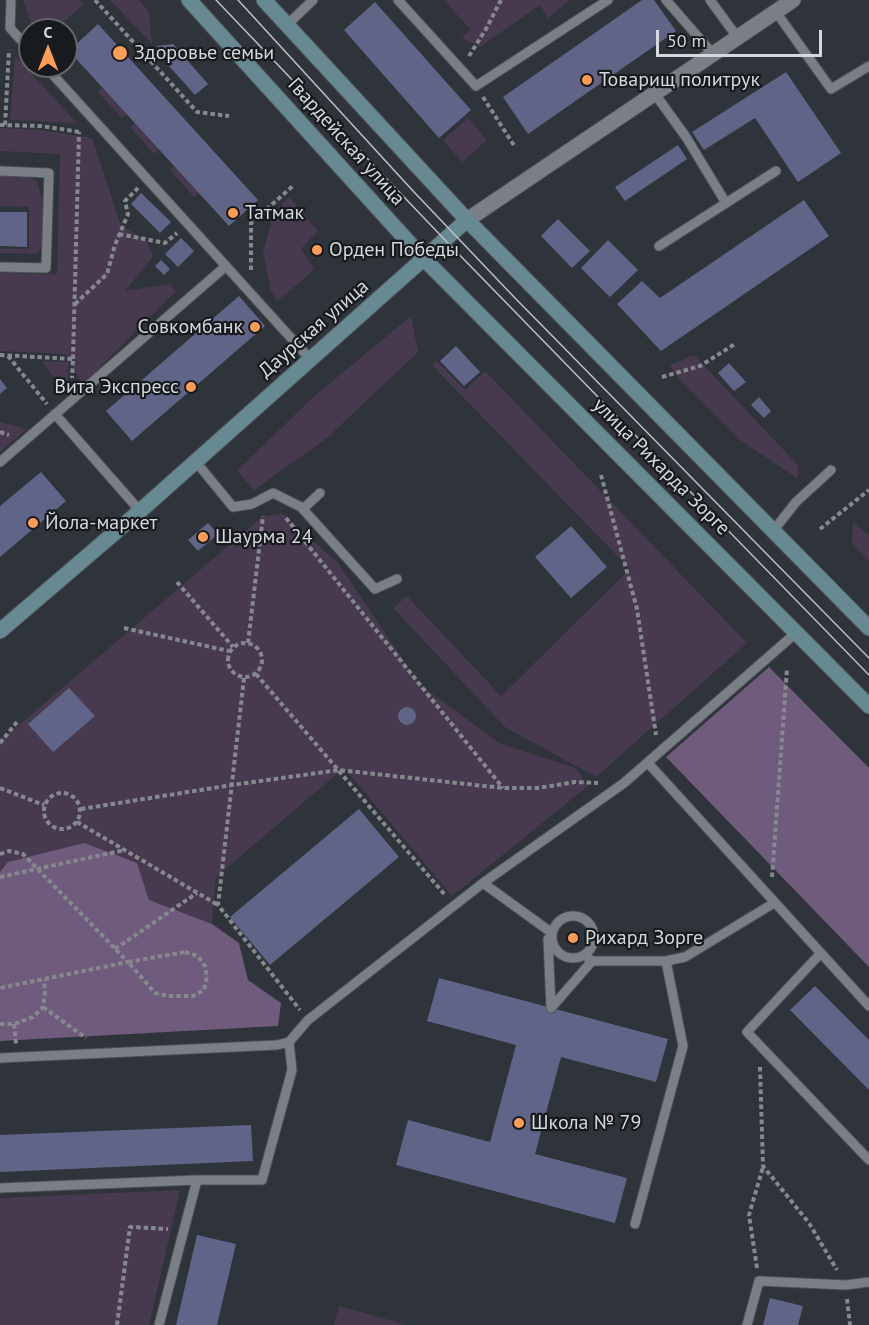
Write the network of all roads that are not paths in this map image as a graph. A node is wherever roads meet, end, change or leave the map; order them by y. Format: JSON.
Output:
{"nodes":[{"id":1,"x":11,"y":0,"type":"edge"},
{"id":2,"x":189,"y":0,"type":"edge"},
{"id":3,"x":264,"y":0,"type":"edge"},
{"id":4,"x":313,"y":0,"type":"edge"},
{"id":5,"x":398,"y":0,"type":"edge"},
{"id":6,"x":608,"y":0,"type":"edge"},
{"id":7,"x":666,"y":0,"type":"edge"},
{"id":8,"x":710,"y":0,"type":"edge"},
{"id":9,"x":793,"y":0,"type":"edge"},
{"id":10,"x":776,"y":12,"type":"junction"},
{"id":11,"x":287,"y":25,"type":"junction"},
{"id":12,"x":18,"y":37,"type":"edge"},
{"id":13,"x":738,"y":38,"type":"junction"},
{"id":14,"x":714,"y":55,"type":"junction"},
{"id":15,"x":869,"y":66,"type":"edge"},
{"id":16,"x":56,"y":78,"type":"edge"},
{"id":17,"x":655,"y":94,"type":"junction"},
{"id":18,"x":0,"y":171,"type":"edge"},
{"id":19,"x":776,"y":171,"type":"dead end"},
{"id":20,"x":726,"y":203,"type":"junction"},
{"id":21,"x":467,"y":220,"type":"junction"},
{"id":22,"x":659,"y":246,"type":"dead end"},
{"id":23,"x":423,"y":258,"type":"junction"},
{"id":24,"x":226,"y":266,"type":"junction"},
{"id":25,"x":0,"y":267,"type":"edge"},
{"id":26,"x":310,"y":360,"type":"junction"},
{"id":27,"x":55,"y":414,"type":"junction"},
{"id":28,"x":0,"y":462,"type":"edge"},
{"id":29,"x":196,"y":462,"type":"junction"},
{"id":30,"x":831,"y":470,"type":"dead end"},
{"id":31,"x":320,"y":494,"type":"dead end"},
{"id":32,"x":303,"y":509,"type":"junction"},
{"id":33,"x":140,"y":511,"type":"junction"},
{"id":34,"x":773,"y":531,"type":"junction"},
{"id":35,"x":397,"y":579,"type":"dead end"},
{"id":36,"x":869,"y":628,"type":"edge"},
{"id":37,"x":0,"y":632,"type":"edge"},
{"id":38,"x":797,"y":632,"type":"junction"},
{"id":39,"x":869,"y":706,"type":"edge"},
{"id":40,"x":648,"y":763,"type":"junction"},
{"id":41,"x":483,"y":883,"type":"junction"},
{"id":42,"x":772,"y":901,"type":"junction"},
{"id":43,"x":550,"y":932,"type":"junction"},
{"id":44,"x":820,"y":954,"type":"junction"},
{"id":45,"x":588,"y":958,"type":"junction"},
{"id":46,"x":666,"y":961,"type":"junction"},
{"id":47,"x":869,"y":1006,"type":"edge"},
{"id":48,"x":289,"y":1042,"type":"junction"},
{"id":49,"x":0,"y":1058,"type":"edge"},
{"id":50,"x":869,"y":1160,"type":"edge"},
{"id":51,"x":197,"y":1180,"type":"junction"},
{"id":52,"x":0,"y":1188,"type":"edge"},
{"id":53,"x":635,"y":1224,"type":"dead end"},
{"id":54,"x":869,"y":1282,"type":"edge"},
{"id":55,"x":159,"y":1325,"type":"edge"},
{"id":56,"x":747,"y":1325,"type":"edge"}],
"edges":[{"from":1,"to":12,"type":"lane"},
{"from":2,"to":23,"type":"main road","name":"Гвардейская улица"},
{"from":3,"to":11,"type":"main road","name":"Гвардейская улица"},
{"from":4,"to":11,"type":"lane"},
{"from":5,"to":6,"type":"lane"},
{"from":7,"to":14,"type":"lane"},
{"from":8,"to":13,"type":"lane"},
{"from":9,"to":10,"type":"street","name":"Даурская улица"},
{"from":10,"to":13,"type":"street","name":"Даурская улица"},
{"from":10,"to":15,"type":"lane"},
{"from":11,"to":21,"type":"main road","name":"Гвардейская улица"},
{"from":13,"to":14,"type":"street","name":"Даурская улица"},
{"from":14,"to":17,"type":"street","name":"Даурская улица"},
{"from":16,"to":24,"type":"lane"},
{"from":17,"to":20,"type":"lane"},
{"from":17,"to":21,"type":"street","name":"Даурская улица"},
{"from":18,"to":25,"type":"lane"},
{"from":19,"to":20,"type":"lane"},
{"from":20,"to":22,"type":"lane"},
{"from":21,"to":23,"type":"main road","name":"Даурская улица"},
{"from":21,"to":34,"type":"main road","name":"улица Рихарда Зорге"},
{"from":23,"to":26,"type":"main road","name":"Даурская улица"},
{"from":23,"to":38,"type":"main road","name":"улица Рихарда Зорге"},
{"from":24,"to":26,"type":"lane"},
{"from":24,"to":27,"type":"lane"},
{"from":26,"to":29,"type":"main road","name":"Даурская улица"},
{"from":27,"to":28,"type":"lane"},
{"from":27,"to":33,"type":"lane"},
{"from":29,"to":32,"type":"lane"},
{"from":29,"to":33,"type":"main road","name":"Даурская улица"},
{"from":30,"to":34,"type":"lane"},
{"from":31,"to":32,"type":"lane"},
{"from":32,"to":35,"type":"lane"},
{"from":33,"to":37,"type":"main road","name":"Даурская улица"},
{"from":34,"to":36,"type":"main road","name":"улица Рихарда Зорге"},
{"from":38,"to":39,"type":"main road","name":"улица Рихарда Зорге"},
{"from":38,"to":40,"type":"lane"},
{"from":40,"to":41,"type":"lane"},
{"from":40,"to":42,"type":"lane"},
{"from":41,"to":43,"type":"lane"},
{"from":41,"to":48,"type":"lane"},
{"from":42,"to":44,"type":"lane"},
{"from":42,"to":46,"type":"lane"},
{"from":43,"to":45,"type":"lane"},
{"from":43,"to":45,"type":"lane"},
{"from":43,"to":45,"type":"lane"},
{"from":44,"to":47,"type":"lane"},
{"from":44,"to":50,"type":"lane"},
{"from":45,"to":46,"type":"lane"},
{"from":46,"to":53,"type":"lane"},
{"from":48,"to":49,"type":"lane"},
{"from":48,"to":51,"type":"lane"},
{"from":51,"to":52,"type":"lane"},
{"from":51,"to":55,"type":"lane"},
{"from":54,"to":56,"type":"lane"}]}
